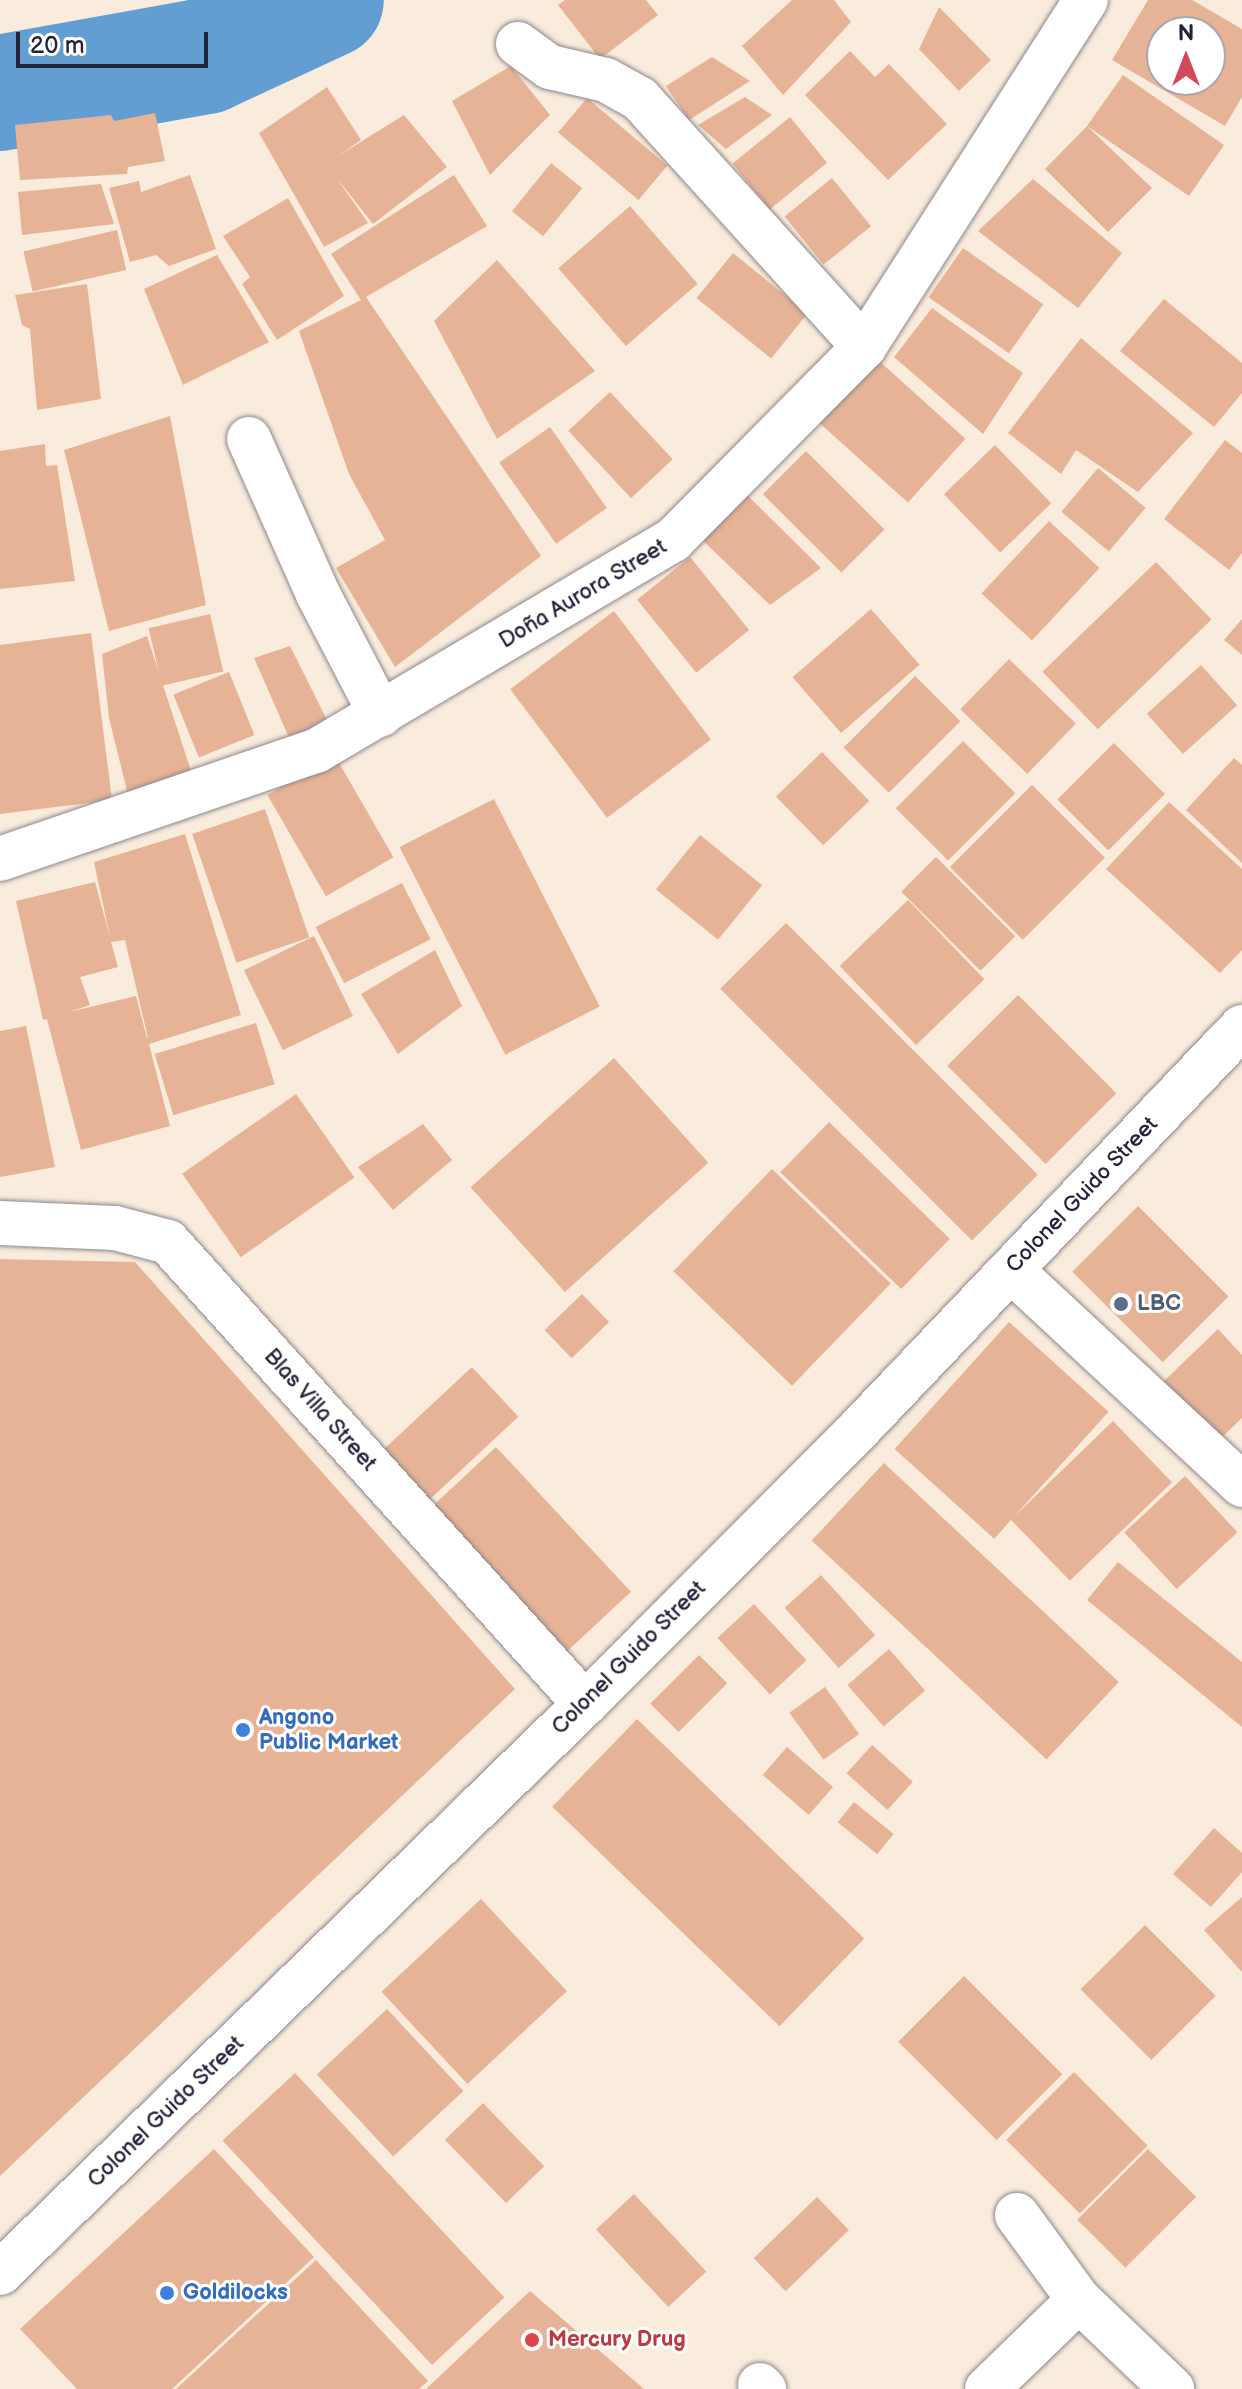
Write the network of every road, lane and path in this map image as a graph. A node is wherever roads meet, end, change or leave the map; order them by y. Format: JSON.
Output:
{"nodes":[{"id":1,"x":1086,"y":0,"type":"edge"},
{"id":2,"x":518,"y":44,"type":"dead end"},
{"id":3,"x":864,"y":347,"type":"junction"},
{"id":4,"x":249,"y":439,"type":"dead end"},
{"id":5,"x":381,"y":715,"type":"junction"},
{"id":6,"x":0,"y":859,"type":"edge"},
{"id":7,"x":1242,"y":1027,"type":"edge"},
{"id":8,"x":0,"y":1223,"type":"edge"},
{"id":9,"x":1011,"y":1270,"type":"junction"},
{"id":10,"x":1242,"y":1485,"type":"edge"},
{"id":11,"x":585,"y":1704,"type":"junction"},
{"id":12,"x":1017,"y":2215,"type":"dead end"},
{"id":13,"x":0,"y":2273,"type":"edge"},
{"id":14,"x":1079,"y":2300,"type":"junction"},
{"id":15,"x":987,"y":2389,"type":"edge"},
{"id":16,"x":1172,"y":2389,"type":"edge"}],
"edges":[{"from":1,"to":3,"type":"street","name":"Doña Aurora Street"},
{"from":2,"to":3,"type":"street"},
{"from":3,"to":5,"type":"street","name":"Doña Aurora Street"},
{"from":4,"to":5,"type":"street"},
{"from":5,"to":6,"type":"street","name":"Doña Aurora Street"},
{"from":7,"to":9,"type":"street","name":"Colonel Guido Street"},
{"from":8,"to":11,"type":"street","name":"Blas Villa Street"},
{"from":9,"to":10,"type":"street"},
{"from":9,"to":11,"type":"street","name":"Colonel Guido Street"},
{"from":11,"to":13,"type":"street","name":"Colonel Guido Street"},
{"from":12,"to":14,"type":"street"},
{"from":14,"to":15,"type":"street"},
{"from":14,"to":16,"type":"street"}]}
